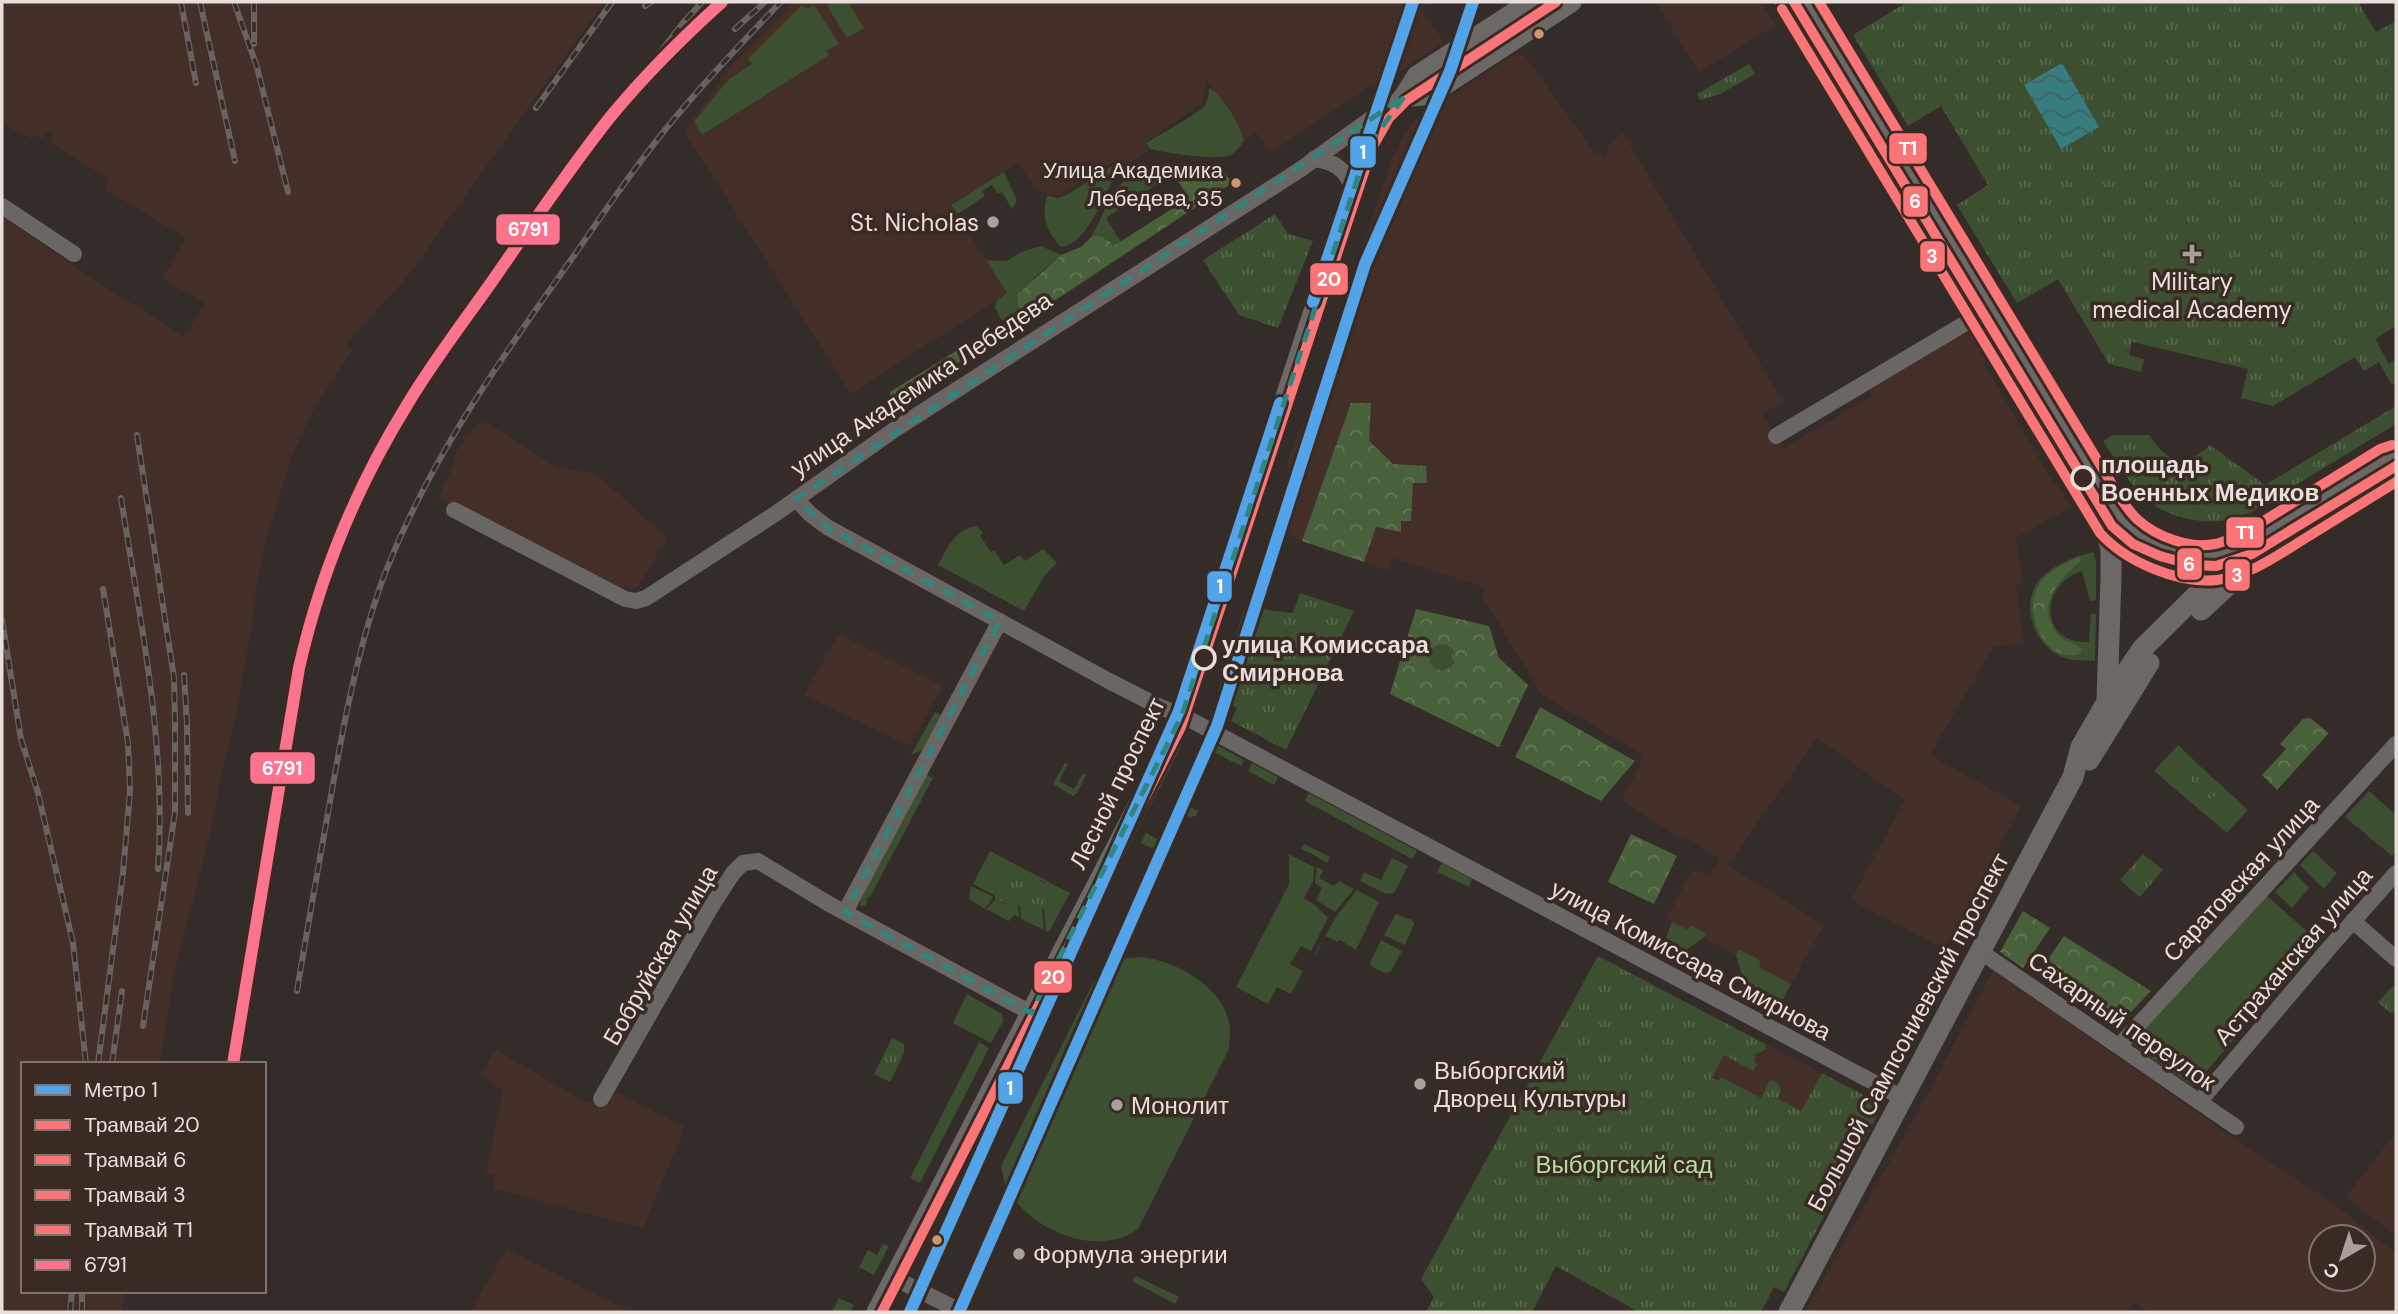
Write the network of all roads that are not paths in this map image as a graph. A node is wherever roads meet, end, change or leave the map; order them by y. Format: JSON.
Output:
{"nodes":[{"id":1,"x":1531,"y":2,"type":"edge"},
{"id":2,"x":1571,"y":2,"type":"edge"},
{"id":3,"x":1785,"y":2,"type":"edge"},
{"id":4,"x":1813,"y":2,"type":"edge"},
{"id":5,"x":1404,"y":97,"type":"junction"},
{"id":6,"x":1314,"y":159,"type":"junction"},
{"id":7,"x":1354,"y":190,"type":"junction"},
{"id":8,"x":2,"y":206,"type":"edge"},
{"id":9,"x":74,"y":254,"type":"dead end"},
{"id":10,"x":1996,"y":305,"type":"junction"},
{"id":11,"x":1976,"y":317,"type":"junction"},
{"id":12,"x":1776,"y":436,"type":"dead end"},
{"id":13,"x":2396,"y":448,"type":"edge"},
{"id":14,"x":2396,"y":476,"type":"edge"},
{"id":15,"x":796,"y":499,"type":"junction"},
{"id":16,"x":454,"y":510,"type":"dead end"},
{"id":17,"x":2106,"y":530,"type":"junction"},
{"id":18,"x":2241,"y":541,"type":"junction"},
{"id":19,"x":2203,"y":551,"type":"junction"},
{"id":20,"x":2241,"y":573,"type":"junction"},
{"id":21,"x":2215,"y":574,"type":"junction"},
{"id":22,"x":2213,"y":598,"type":"junction"},
{"id":23,"x":1000,"y":621,"type":"junction"},
{"id":24,"x":2106,"y":704,"type":"junction"},
{"id":25,"x":1182,"y":715,"type":"junction"},
{"id":26,"x":2396,"y":744,"type":"edge"},
{"id":27,"x":2073,"y":777,"type":"junction"},
{"id":28,"x":2396,"y":873,"type":"edge"},
{"id":29,"x":845,"y":912,"type":"junction"},
{"id":30,"x":2353,"y":921,"type":"junction"},
{"id":31,"x":1981,"y":952,"type":"junction"},
{"id":32,"x":2396,"y":959,"type":"edge"},
{"id":33,"x":1031,"y":1013,"type":"junction"},
{"id":34,"x":2119,"y":1046,"type":"junction"},
{"id":35,"x":1903,"y":1098,"type":"junction"},
{"id":36,"x":601,"y":1099,"type":"dead end"},
{"id":37,"x":2199,"y":1102,"type":"junction"},
{"id":38,"x":2236,"y":1127,"type":"dead end"},
{"id":39,"x":894,"y":1278,"type":"junction"},
{"id":40,"x":877,"y":1312,"type":"edge"},
{"id":41,"x":962,"y":1312,"type":"edge"},
{"id":42,"x":1789,"y":1312,"type":"edge"}],
"edges":[{"from":1,"to":5,"type":"main road","name":"улица Академика Лебедева"},
{"from":2,"to":5,"type":"main road","name":"улица Академика Лебедева"},
{"from":3,"to":11,"type":"main road"},
{"from":4,"to":10,"type":"main road"},
{"from":5,"to":6,"type":"street","name":"улица Академика Лебедева"},
{"from":5,"to":7,"type":"main road","name":"Лесной проспект"},
{"from":6,"to":7,"type":"street"},
{"from":6,"to":15,"type":"street","name":"улица Академика Лебедева"},
{"from":7,"to":25,"type":"main road","name":"Лесной проспект"},
{"from":8,"to":9,"type":"street"},
{"from":10,"to":11,"type":"street"},
{"from":10,"to":19,"type":"main road"},
{"from":11,"to":12,"type":"street"},
{"from":11,"to":17,"type":"main road"},
{"from":13,"to":18,"type":"main road","name":"Большой Сампсониевский проспект"},
{"from":14,"to":20,"type":"main road","name":"Большой Сампсониевский проспект"},
{"from":15,"to":16,"type":"street","name":"улица Академика Лебедева"},
{"from":15,"to":23,"type":"street","name":"улица Комиссара Смирнова"},
{"from":17,"to":21,"type":"main road"},
{"from":17,"to":24,"type":"main road"},
{"from":18,"to":19,"type":"main road"},
{"from":18,"to":21,"type":"main road","name":"Большой Сампсониевский проспект"},
{"from":19,"to":21,"type":"main road"},
{"from":20,"to":21,"type":"main road"},
{"from":20,"to":22,"type":"main road","name":"Большой Сампсониевский проспект"},
{"from":21,"to":22,"type":"main road"},
{"from":21,"to":24,"type":"main road","name":"Большой Сампсониевский проспект"},
{"from":22,"to":27,"type":"main road","name":"Большой Сампсониевский проспект"},
{"from":23,"to":25,"type":"street","name":"улица Комиссара Смирнова"},
{"from":23,"to":29,"type":"street"},
{"from":24,"to":27,"type":"main road","name":"Большой Сампсониевский проспект"},
{"from":25,"to":33,"type":"main road","name":"Лесной проспект"},
{"from":25,"to":35,"type":"street","name":"улица Комиссара Смирнова"},
{"from":26,"to":34,"type":"street","name":"Саратовская улица"},
{"from":27,"to":31,"type":"main road","name":"Большой Сампсониевский проспект"},
{"from":28,"to":30,"type":"street","name":"Астраханская улица"},
{"from":29,"to":33,"type":"street","name":"Бобруйская улица"},
{"from":29,"to":36,"type":"street","name":"Бобруйская улица"},
{"from":30,"to":32,"type":"street"},
{"from":30,"to":37,"type":"street","name":"Астраханская улица"},
{"from":31,"to":34,"type":"street","name":"Сахарный переулок"},
{"from":31,"to":35,"type":"main road","name":"Большой Сампсониевский проспект"},
{"from":33,"to":39,"type":"main road","name":"Лесной проспект"},
{"from":34,"to":37,"type":"street","name":"Сахарный переулок"},
{"from":35,"to":42,"type":"main road","name":"Большой Сампсониевский проспект"},
{"from":37,"to":38,"type":"street","name":"Сахарный переулок"},
{"from":39,"to":40,"type":"main road","name":"Лесной проспект"},
{"from":39,"to":41,"type":"street"}]}
